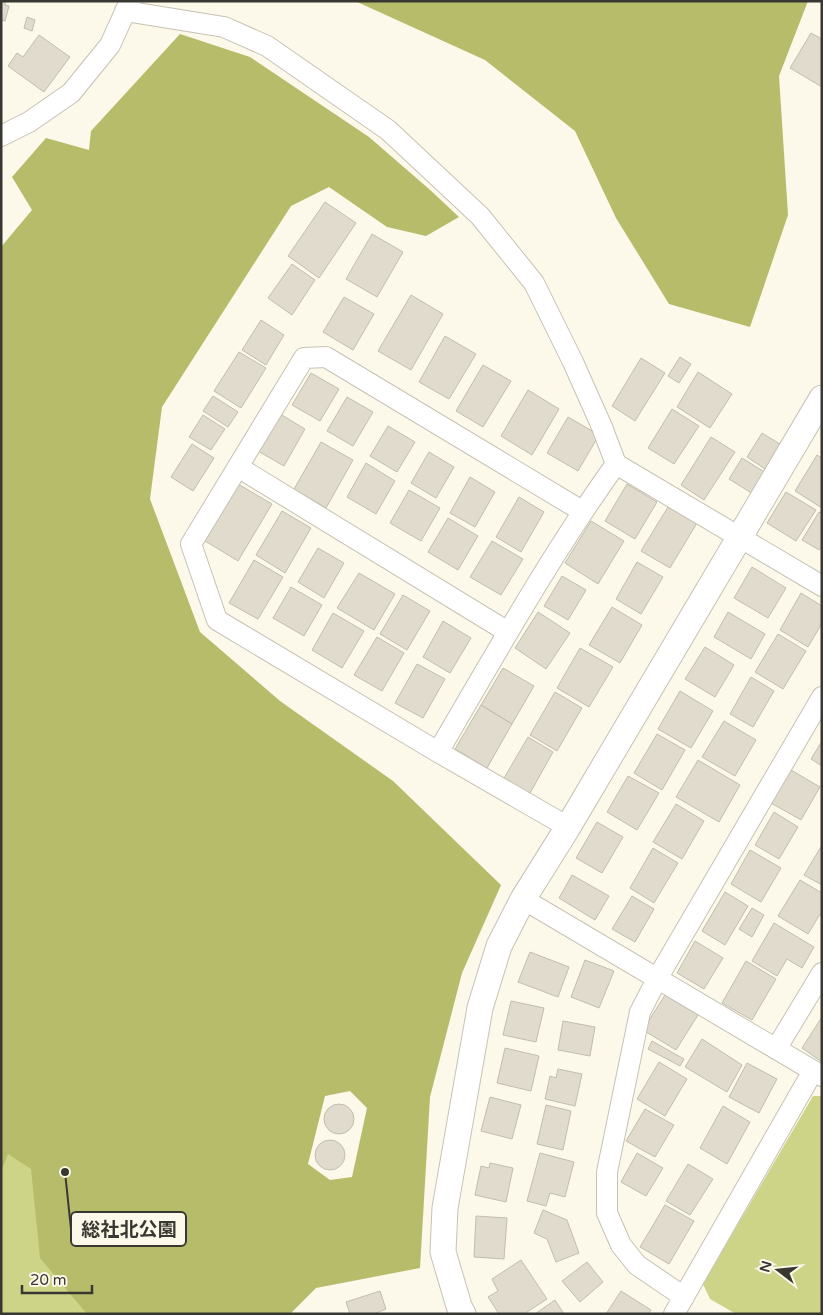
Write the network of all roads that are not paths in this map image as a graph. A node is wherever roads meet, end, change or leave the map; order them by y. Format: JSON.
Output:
{"nodes":[{"id":1,"x":128,"y":6,"type":"edge"},
{"id":2,"x":1,"y":136,"type":"edge"},
{"id":3,"x":822,"y":398,"type":"edge"},
{"id":4,"x":616,"y":464,"type":"junction"},
{"id":5,"x":238,"y":467,"type":"junction"},
{"id":6,"x":582,"y":511,"type":"junction"},
{"id":7,"x":739,"y":537,"type":"junction"},
{"id":8,"x":822,"y":586,"type":"edge"},
{"id":9,"x":508,"y":632,"type":"junction"},
{"id":10,"x":822,"y":697,"type":"edge"},
{"id":11,"x":438,"y":752,"type":"junction"},
{"id":12,"x":568,"y":827,"type":"junction"},
{"id":13,"x":523,"y":898,"type":"junction"},
{"id":14,"x":822,"y":973,"type":"edge"},
{"id":15,"x":657,"y":979,"type":"junction"},
{"id":16,"x":776,"y":1049,"type":"junction"},
{"id":17,"x":817,"y":1073,"type":"edge"},
{"id":18,"x":684,"y":1297,"type":"junction"},
{"id":19,"x":463,"y":1314,"type":"edge"},
{"id":20,"x":674,"y":1314,"type":"edge"}],
"edges":[{"from":1,"to":2,"type":"street"},
{"from":1,"to":4,"type":"street"},
{"from":3,"to":7,"type":"street"},
{"from":4,"to":6,"type":"street"},
{"from":4,"to":7,"type":"street"},
{"from":5,"to":6,"type":"street"},
{"from":5,"to":9,"type":"street"},
{"from":5,"to":11,"type":"street"},
{"from":6,"to":9,"type":"street"},
{"from":7,"to":8,"type":"street"},
{"from":7,"to":12,"type":"street"},
{"from":9,"to":11,"type":"street"},
{"from":10,"to":15,"type":"street"},
{"from":11,"to":12,"type":"street"},
{"from":12,"to":13,"type":"street"},
{"from":13,"to":15,"type":"street"},
{"from":13,"to":19,"type":"street"},
{"from":14,"to":16,"type":"street"},
{"from":15,"to":16,"type":"street"},
{"from":15,"to":18,"type":"street"},
{"from":16,"to":17,"type":"street"},
{"from":17,"to":18,"type":"street"},
{"from":18,"to":20,"type":"street"}]}
